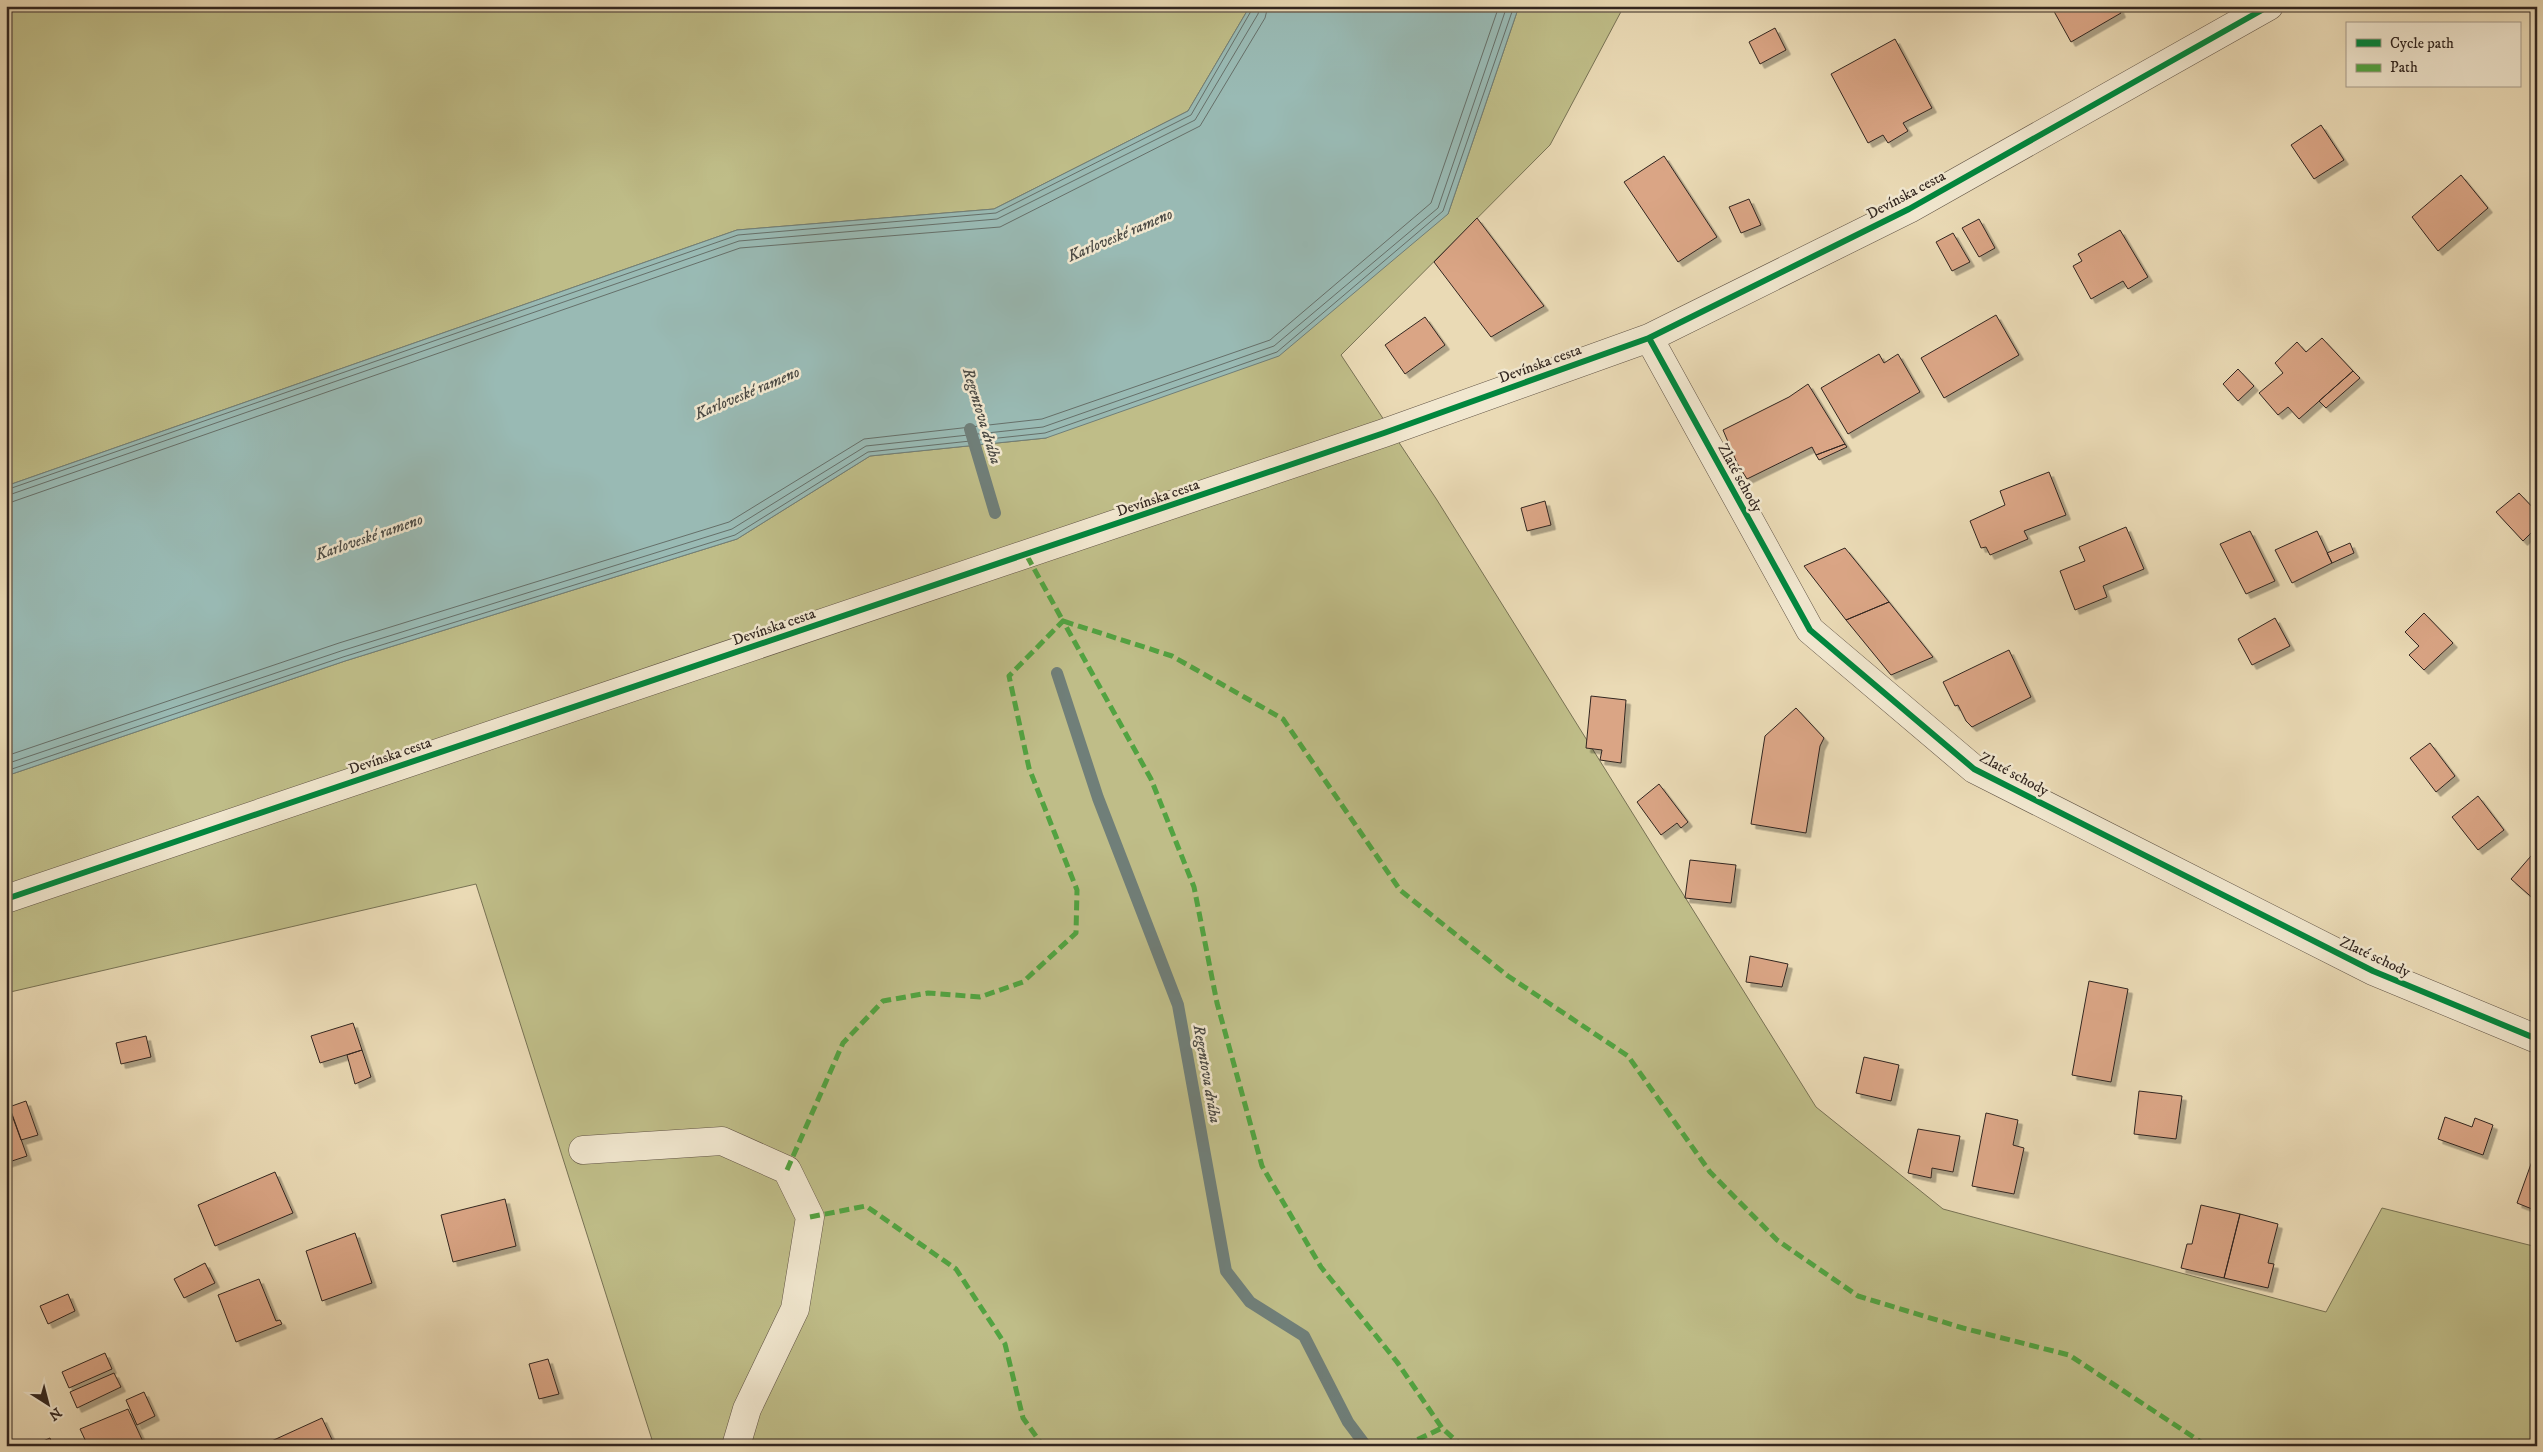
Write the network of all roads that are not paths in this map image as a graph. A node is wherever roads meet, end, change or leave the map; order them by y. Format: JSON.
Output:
{"nodes":[{"id":1,"x":2269,"y":6,"type":"edge"},
{"id":2,"x":1649,"y":338,"type":"junction"},
{"id":3,"x":6,"y":899,"type":"edge"},
{"id":4,"x":2537,"y":1039,"type":"edge"},
{"id":5,"x":583,"y":1150,"type":"dead end"},
{"id":6,"x":736,"y":1446,"type":"edge"}],
"edges":[{"from":1,"to":2,"type":"street","name":"Devínska cesta"},
{"from":2,"to":3,"type":"street","name":"Devínska cesta"},
{"from":2,"to":4,"type":"street","name":"Zlaté schody"},
{"from":5,"to":6,"type":"street"}]}
